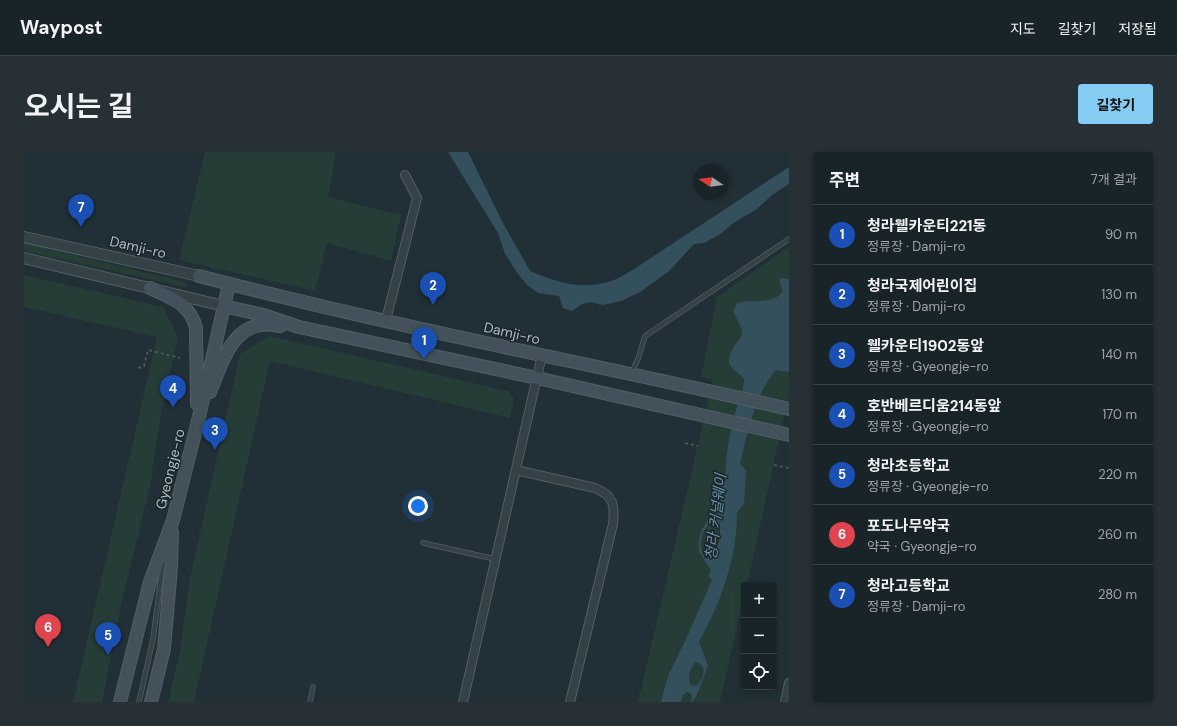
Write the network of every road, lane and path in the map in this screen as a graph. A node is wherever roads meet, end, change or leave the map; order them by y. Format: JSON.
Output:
{"nodes":[{"id":1,"x":405,"y":175,"type":"dead end"},
{"id":2,"x":24,"y":237,"type":"edge"},
{"id":3,"x":789,"y":239,"type":"edge"},
{"id":4,"x":24,"y":258,"type":"edge"},
{"id":5,"x":199,"y":276,"type":"joint"},
{"id":6,"x":229,"y":284,"type":"junction"},
{"id":7,"x":150,"y":288,"type":"junction"},
{"id":8,"x":224,"y":306,"type":"junction"},
{"id":9,"x":386,"y":320,"type":"junction"},
{"id":10,"x":299,"y":327,"type":"junction"},
{"id":11,"x":542,"y":355,"type":"junction"},
{"id":12,"x":180,"y":358,"type":"dead end"},
{"id":13,"x":138,"y":368,"type":"dead end"},
{"id":14,"x":631,"y":375,"type":"junction"},
{"id":15,"x":537,"y":378,"type":"junction"},
{"id":16,"x":788,"y":409,"type":"edge"},
{"id":17,"x":198,"y":421,"type":"junction"},
{"id":18,"x":785,"y":435,"type":"edge"},
{"id":19,"x":685,"y":444,"type":"dead end"},
{"id":20,"x":698,"y":446,"type":"dead end"},
{"id":21,"x":774,"y":465,"type":"dead end"},
{"id":22,"x":789,"y":468,"type":"edge"},
{"id":23,"x":516,"y":470,"type":"junction"},
{"id":24,"x":173,"y":520,"type":"junction"},
{"id":25,"x":166,"y":540,"type":"junction"},
{"id":26,"x":423,"y":544,"type":"dead end"},
{"id":27,"x":495,"y":559,"type":"junction"},
{"id":28,"x":789,"y":683,"type":"edge"},
{"id":29,"x":313,"y":687,"type":"dead end"},
{"id":30,"x":120,"y":702,"type":"edge"},
{"id":31,"x":139,"y":702,"type":"edge"},
{"id":32,"x":151,"y":702,"type":"edge"},
{"id":33,"x":310,"y":702,"type":"edge"},
{"id":34,"x":463,"y":702,"type":"edge"},
{"id":35,"x":570,"y":702,"type":"edge"},
{"id":36,"x":785,"y":702,"type":"edge"}],
"edges":[{"from":1,"to":9,"type":"street"},
{"from":2,"to":5,"type":"street","name":"Damji-ro"},
{"from":3,"to":14,"type":"lane"},
{"from":4,"to":7,"type":"street"},
{"from":5,"to":6,"type":"main road","name":"Damji-ro"},
{"from":6,"to":8,"type":"main road","name":"Gyeongje-ro"},
{"from":6,"to":9,"type":"main road","name":"Damji-ro"},
{"from":7,"to":8,"type":"street"},
{"from":7,"to":17,"type":"main road"},
{"from":8,"to":10,"type":"main road"},
{"from":8,"to":17,"type":"main road","name":"Gyeongje-ro"},
{"from":9,"to":11,"type":"main road","name":"Damji-ro"},
{"from":10,"to":15,"type":"main road"},
{"from":10,"to":17,"type":"main road"},
{"from":11,"to":14,"type":"main road","name":"Damji-ro"},
{"from":11,"to":15,"type":"street"},
{"from":12,"to":13,"type":"path"},
{"from":14,"to":16,"type":"main road","name":"Damji-ro"},
{"from":15,"to":18,"type":"main road"},
{"from":15,"to":23,"type":"street"},
{"from":17,"to":24,"type":"main road","name":"Gyeongje-ro"},
{"from":19,"to":20,"type":"path"},
{"from":21,"to":22,"type":"path"},
{"from":23,"to":27,"type":"street"},
{"from":23,"to":35,"type":"street"},
{"from":24,"to":25,"type":"main road","name":"Gyeongje-ro"},
{"from":24,"to":32,"type":"main road","name":"Gyeongje-ro"},
{"from":25,"to":30,"type":"main road","name":"Gyeongje-ro"},
{"from":25,"to":31,"type":"lane"},
{"from":26,"to":27,"type":"lane"},
{"from":27,"to":34,"type":"street"},
{"from":28,"to":36,"type":"street"},
{"from":29,"to":33,"type":"lane"}]}
